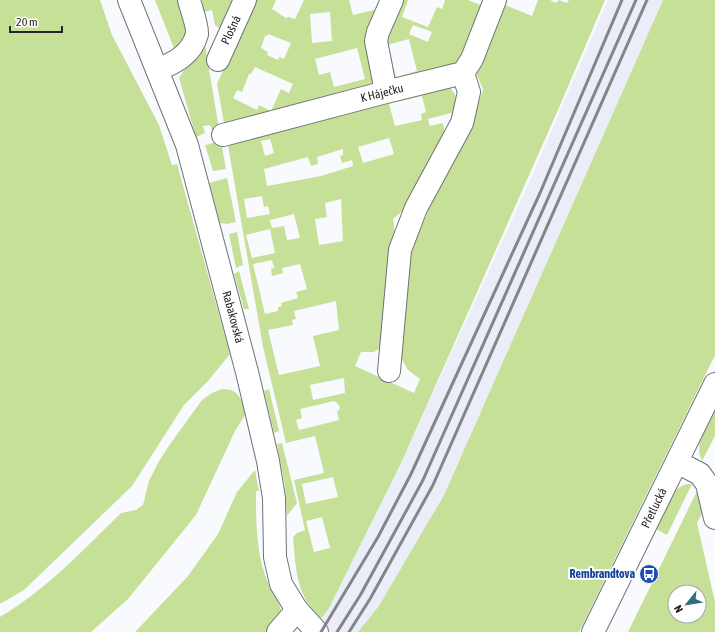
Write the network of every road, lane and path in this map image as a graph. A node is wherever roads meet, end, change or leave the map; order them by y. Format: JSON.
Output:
{"nodes":[{"id":1,"x":129,"y":0,"type":"edge"},
{"id":2,"x":189,"y":0,"type":"edge"},
{"id":3,"x":245,"y":0,"type":"edge"},
{"id":4,"x":392,"y":0,"type":"edge"},
{"id":5,"x":495,"y":0,"type":"edge"},
{"id":6,"x":218,"y":60,"type":"dead end"},
{"id":7,"x":157,"y":70,"type":"junction"},
{"id":8,"x":463,"y":73,"type":"junction"},
{"id":9,"x":386,"y":92,"type":"junction"},
{"id":10,"x":223,"y":135,"type":"dead end"},
{"id":11,"x":389,"y":371,"type":"dead end"},
{"id":12,"x":715,"y":384,"type":"edge"},
{"id":13,"x":677,"y":462,"type":"junction"},
{"id":14,"x":715,"y":518,"type":"edge"},
{"id":15,"x":297,"y":610,"type":"junction"},
{"id":16,"x":278,"y":632,"type":"edge"},
{"id":17,"x":317,"y":632,"type":"edge"},
{"id":18,"x":593,"y":632,"type":"edge"}],
"edges":[{"from":1,"to":7,"type":"street","name":"Rabakovská"},
{"from":2,"to":7,"type":"street"},
{"from":3,"to":6,"type":"street","name":"Plošná"},
{"from":4,"to":9,"type":"street"},
{"from":5,"to":8,"type":"street"},
{"from":7,"to":15,"type":"street","name":"Rabakovská"},
{"from":8,"to":9,"type":"street","name":"K Háječku"},
{"from":8,"to":11,"type":"street"},
{"from":9,"to":10,"type":"street","name":"K Háječku"},
{"from":12,"to":13,"type":"street","name":"Přetlucká"},
{"from":13,"to":14,"type":"street"},
{"from":13,"to":18,"type":"street","name":"Přetlucká"},
{"from":15,"to":16,"type":"street"},
{"from":15,"to":17,"type":"street","name":"Rabakovská"}]}
